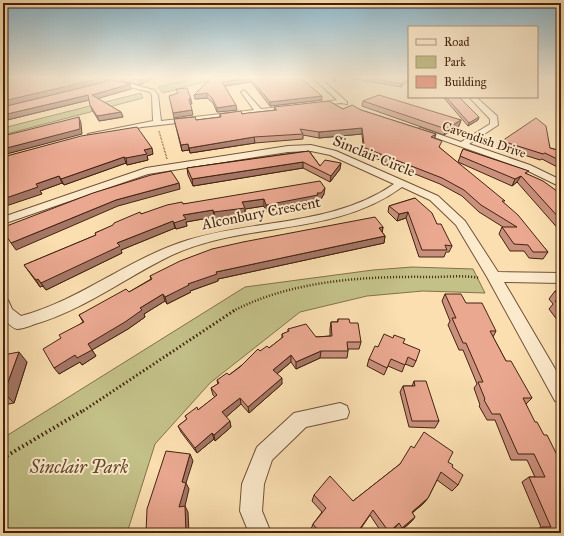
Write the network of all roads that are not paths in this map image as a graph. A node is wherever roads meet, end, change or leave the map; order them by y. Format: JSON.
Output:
{"nodes":[{"id":1,"x":156,"y":102,"type":"edge"},
{"id":2,"x":252,"y":102,"type":"edge"},
{"id":3,"x":335,"y":102,"type":"edge"},
{"id":4,"x":344,"y":102,"type":"edge"},
{"id":5,"x":477,"y":102,"type":"edge"},
{"id":6,"x":352,"y":106,"type":"edge"},
{"id":7,"x":259,"y":112,"type":"junction"},
{"id":8,"x":157,"y":123,"type":"junction"},
{"id":9,"x":412,"y":128,"type":"edge"},
{"id":10,"x":80,"y":138,"type":"edge"},
{"id":11,"x":462,"y":145,"type":"junction"},
{"id":12,"x":402,"y":183,"type":"junction"},
{"id":13,"x":561,"y":184,"type":"edge"},
{"id":14,"x":3,"y":221,"type":"edge"},
{"id":15,"x":561,"y":278,"type":"edge"},
{"id":16,"x":496,"y":281,"type":"junction"},
{"id":17,"x":3,"y":304,"type":"edge"},
{"id":18,"x":561,"y":395,"type":"edge"},
{"id":19,"x":340,"y":412,"type":"dead end"},
{"id":20,"x":260,"y":533,"type":"edge"}],
"edges":[{"from":1,"to":8,"type":"street"},
{"from":2,"to":7,"type":"street"},
{"from":3,"to":7,"type":"street"},
{"from":4,"to":6,"type":"street"},
{"from":5,"to":11,"type":"street"},
{"from":7,"to":8,"type":"street"},
{"from":8,"to":10,"type":"street"},
{"from":9,"to":11,"type":"street","name":"Cavendish Drive"},
{"from":11,"to":13,"type":"street","name":"Cavendish Drive"},
{"from":12,"to":14,"type":"street","name":"Sinclair Circle"},
{"from":12,"to":16,"type":"street","name":"Sinclair Circle"},
{"from":12,"to":17,"type":"street","name":"Alconbury Crescent"},
{"from":15,"to":16,"type":"street"},
{"from":16,"to":18,"type":"street","name":"Sinclair Circle"},
{"from":19,"to":20,"type":"street"}]}
